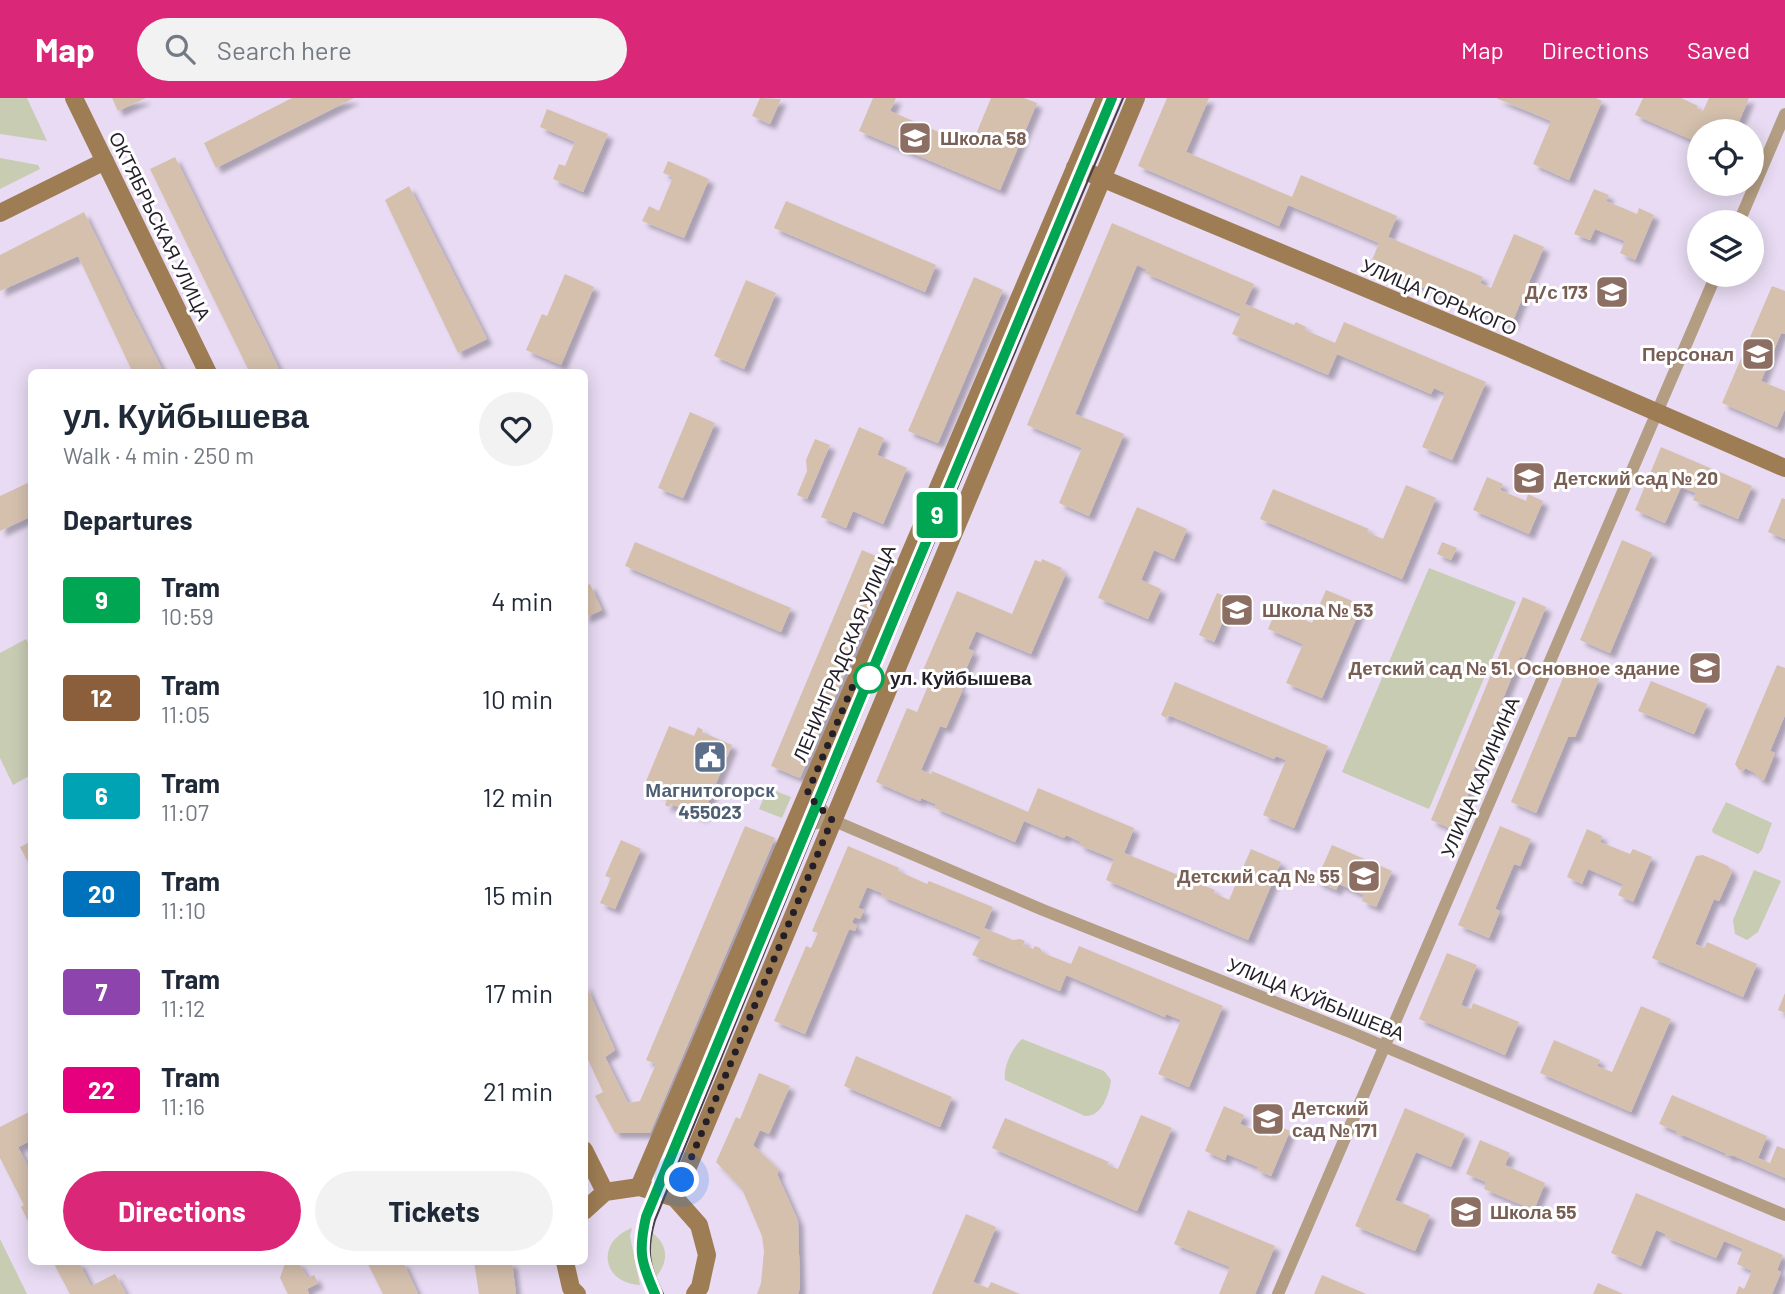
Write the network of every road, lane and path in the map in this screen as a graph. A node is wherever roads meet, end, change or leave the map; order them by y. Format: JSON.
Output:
{"nodes":[{"id":1,"x":74,"y":98,"type":"edge"},
{"id":2,"x":1105,"y":98,"type":"edge"},
{"id":3,"x":1136,"y":98,"type":"edge"},
{"id":4,"x":1785,"y":114,"type":"edge"},
{"id":5,"x":105,"y":161,"type":"junction"},
{"id":6,"x":1075,"y":167,"type":"junction"},
{"id":7,"x":1102,"y":178,"type":"junction"},
{"id":8,"x":1744,"y":210,"type":"edge"},
{"id":9,"x":0,"y":213,"type":"edge"},
{"id":10,"x":1711,"y":287,"type":"edge"},
{"id":11,"x":206,"y":369,"type":"edge"},
{"id":12,"x":1657,"y":413,"type":"junction"},
{"id":13,"x":1785,"y":468,"type":"edge"},
{"id":14,"x":807,"y":794,"type":"junction"},
{"id":15,"x":832,"y":820,"type":"junction"},
{"id":16,"x":792,"y":828,"type":"junction"},
{"id":17,"x":1384,"y":1047,"type":"junction"},
{"id":18,"x":588,"y":1158,"type":"edge"},
{"id":19,"x":639,"y":1187,"type":"junction"},
{"id":20,"x":605,"y":1192,"type":"junction"},
{"id":21,"x":674,"y":1198,"type":"junction"},
{"id":22,"x":588,"y":1207,"type":"edge"},
{"id":23,"x":1785,"y":1215,"type":"edge"},
{"id":24,"x":566,"y":1265,"type":"edge"},
{"id":25,"x":577,"y":1294,"type":"edge"},
{"id":26,"x":695,"y":1294,"type":"edge"},
{"id":27,"x":1278,"y":1294,"type":"edge"}],
"edges":[{"from":1,"to":5,"type":"main road","name":"ОКТЯБРЬСКАЯ УЛИЦА"},
{"from":2,"to":6,"type":"main road","name":"ЛЕНИНГРАДСКАЯ УЛИЦА"},
{"from":3,"to":7,"type":"main road"},
{"from":4,"to":8,"type":"street"},
{"from":5,"to":9,"type":"main road"},
{"from":5,"to":11,"type":"main road","name":"ОКТЯБРЬСКАЯ УЛИЦА"},
{"from":6,"to":7,"type":"main road","name":"УЛИЦА ГОРЬКОГО"},
{"from":6,"to":14,"type":"main road","name":"ЛЕНИНГРАДСКАЯ УЛИЦА"},
{"from":7,"to":12,"type":"main road","name":"УЛИЦА ГОРЬКОГО"},
{"from":7,"to":15,"type":"main road"},
{"from":10,"to":12,"type":"street","name":"УЛИЦА КАЛИНИНА"},
{"from":12,"to":13,"type":"main road","name":"УЛИЦА ГОРЬКОГО"},
{"from":12,"to":17,"type":"street","name":"УЛИЦА КАЛИНИНА"},
{"from":14,"to":15,"type":"street","name":"УЛИЦА КУЙБЫШЕВА"},
{"from":14,"to":16,"type":"main road","name":"ЛЕНИНГРАДСКАЯ УЛИЦА"},
{"from":15,"to":16,"type":"street"},
{"from":15,"to":17,"type":"street","name":"УЛИЦА КУЙБЫШЕВА"},
{"from":15,"to":21,"type":"main road"},
{"from":16,"to":19,"type":"main road","name":"ЛЕНИНГРАДСКАЯ УЛИЦА"},
{"from":17,"to":23,"type":"street","name":"УЛИЦА КУЙБЫШЕВА"},
{"from":17,"to":27,"type":"street","name":"УЛИЦА КАЛИНИНА"},
{"from":18,"to":20,"type":"main road"},
{"from":19,"to":20,"type":"main road"},
{"from":19,"to":21,"type":"main road"},
{"from":20,"to":22,"type":"main road"},
{"from":21,"to":26,"type":"main road"},
{"from":24,"to":25,"type":"main road"}]}
